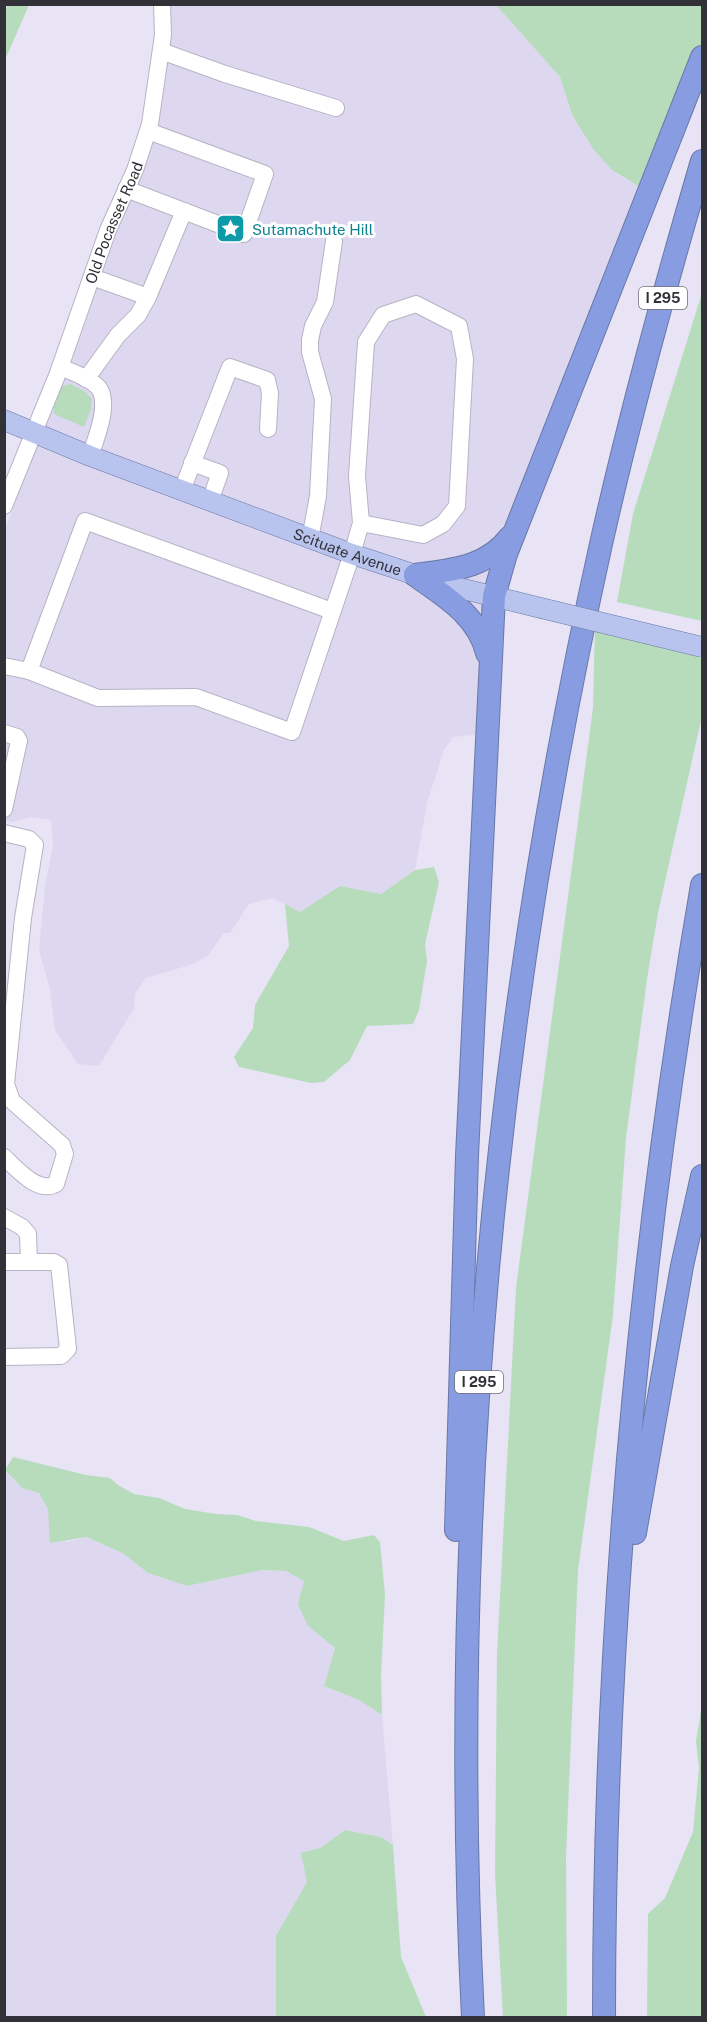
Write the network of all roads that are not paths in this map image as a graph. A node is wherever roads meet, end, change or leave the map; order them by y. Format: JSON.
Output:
{"nodes":[{"id":1,"x":162,"y":4,"type":"edge"},
{"id":2,"x":161,"y":51,"type":"junction"},
{"id":3,"x":702,"y":57,"type":"edge"},
{"id":4,"x":336,"y":108,"type":"dead end"},
{"id":5,"x":148,"y":131,"type":"junction"},
{"id":6,"x":702,"y":161,"type":"edge"},
{"id":7,"x":126,"y":189,"type":"junction"},
{"id":8,"x":184,"y":211,"type":"junction"},
{"id":9,"x":334,"y":241,"type":"dead end"},
{"id":10,"x":92,"y":277,"type":"junction"},
{"id":11,"x":148,"y":297,"type":"junction"},
{"id":12,"x":60,"y":367,"type":"junction"},
{"id":13,"x":86,"y":378,"type":"junction"},
{"id":14,"x":4,"y":420,"type":"edge"},
{"id":15,"x":268,"y":429,"type":"dead end"},
{"id":16,"x":34,"y":434,"type":"junction"},
{"id":17,"x":90,"y":456,"type":"junction"},
{"id":18,"x":192,"y":463,"type":"junction"},
{"id":19,"x":182,"y":490,"type":"junction"},
{"id":20,"x":210,"y":501,"type":"junction"},
{"id":21,"x":4,"y":506,"type":"edge"},
{"id":22,"x":521,"y":517,"type":"junction"},
{"id":23,"x":361,"y":523,"type":"junction"},
{"id":24,"x":310,"y":539,"type":"junction"},
{"id":25,"x":352,"y":554,"type":"junction"},
{"id":26,"x":415,"y":575,"type":"junction"},
{"id":27,"x":494,"y":596,"type":"junction"},
{"id":28,"x":332,"y":611,"type":"junction"},
{"id":29,"x":702,"y":647,"type":"edge"},
{"id":30,"x":4,"y":666,"type":"edge"},
{"id":31,"x":29,"y":671,"type":"junction"},
{"id":32,"x":489,"y":672,"type":"junction"},
{"id":33,"x":4,"y":733,"type":"edge"},
{"id":34,"x":4,"y":810,"type":"edge"},
{"id":35,"x":4,"y":833,"type":"edge"},
{"id":36,"x":702,"y":885,"type":"edge"},
{"id":37,"x":4,"y":1157,"type":"edge"},
{"id":38,"x":702,"y":1176,"type":"edge"},
{"id":39,"x":4,"y":1216,"type":"edge"},
{"id":40,"x":29,"y":1261,"type":"junction"},
{"id":41,"x":4,"y":1262,"type":"edge"},
{"id":42,"x":4,"y":1357,"type":"edge"},
{"id":43,"x":618,"y":1610,"type":"junction"},
{"id":44,"x":467,"y":1665,"type":"junction"},
{"id":45,"x":473,"y":2018,"type":"edge"},
{"id":46,"x":604,"y":2018,"type":"edge"}],
"edges":[{"from":1,"to":2,"type":"street","name":"Old Pocasset Road"},
{"from":2,"to":4,"type":"street"},
{"from":2,"to":5,"type":"street","name":"Old Pocasset Road"},
{"from":3,"to":22,"type":"highway"},
{"from":5,"to":7,"type":"street","name":"Old Pocasset Road"},
{"from":5,"to":8,"type":"street"},
{"from":6,"to":44,"type":"highway","number":"I 295"},
{"from":7,"to":8,"type":"street"},
{"from":7,"to":10,"type":"street","name":"Old Pocasset Road"},
{"from":8,"to":11,"type":"street"},
{"from":9,"to":24,"type":"street"},
{"from":10,"to":11,"type":"street"},
{"from":10,"to":12,"type":"street","name":"Old Pocasset Road"},
{"from":11,"to":13,"type":"street"},
{"from":12,"to":13,"type":"street"},
{"from":12,"to":16,"type":"street","name":"Old Pocasset Road"},
{"from":13,"to":17,"type":"street"},
{"from":14,"to":16,"type":"main road","name":"Scituate Avenue"},
{"from":15,"to":18,"type":"street"},
{"from":16,"to":17,"type":"main road","name":"Scituate Avenue"},
{"from":16,"to":21,"type":"street","name":"Old Pocasset Road"},
{"from":17,"to":19,"type":"main road","name":"Scituate Avenue"},
{"from":18,"to":19,"type":"street"},
{"from":18,"to":20,"type":"street"},
{"from":19,"to":20,"type":"main road","name":"Scituate Avenue"},
{"from":20,"to":24,"type":"main road","name":"Scituate Avenue"},
{"from":22,"to":26,"type":"highway"},
{"from":22,"to":27,"type":"highway"},
{"from":23,"to":23,"type":"street"},
{"from":23,"to":25,"type":"street"},
{"from":24,"to":25,"type":"main road","name":"Scituate Avenue"},
{"from":25,"to":26,"type":"main road","name":"Scituate Avenue"},
{"from":25,"to":28,"type":"street"},
{"from":26,"to":27,"type":"main road","name":"Scituate Avenue"},
{"from":26,"to":32,"type":"highway"},
{"from":27,"to":29,"type":"main road","name":"Scituate Avenue","bridge":true},
{"from":27,"to":32,"type":"highway"},
{"from":28,"to":31,"type":"street"},
{"from":28,"to":31,"type":"street"},
{"from":30,"to":31,"type":"street"},
{"from":32,"to":44,"type":"highway"},
{"from":33,"to":34,"type":"street"},
{"from":35,"to":37,"type":"street"},
{"from":36,"to":43,"type":"highway"},
{"from":38,"to":43,"type":"highway"},
{"from":39,"to":40,"type":"street"},
{"from":40,"to":41,"type":"street"},
{"from":40,"to":42,"type":"street"},
{"from":43,"to":46,"type":"highway"},
{"from":44,"to":45,"type":"highway","number":"I 295"}]}
